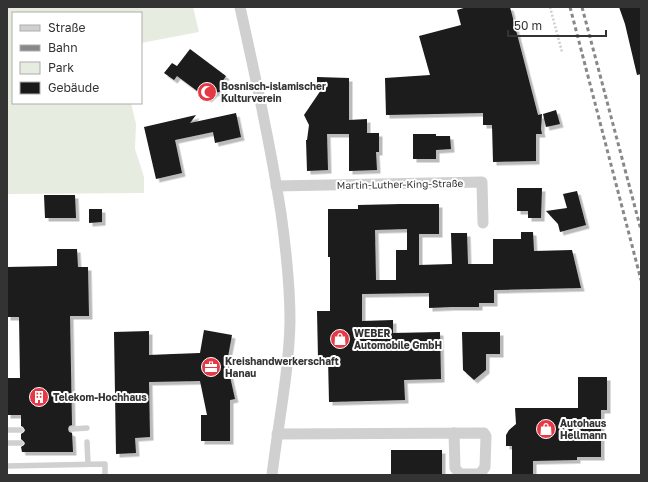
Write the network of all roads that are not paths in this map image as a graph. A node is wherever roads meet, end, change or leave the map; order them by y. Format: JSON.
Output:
{"nodes":[{"id":1,"x":240,"y":7,"type":"edge"},
{"id":2,"x":276,"y":186,"type":"junction"},
{"id":3,"x":483,"y":223,"type":"dead end"},
{"id":4,"x":87,"y":428,"type":"dead end"},
{"id":5,"x":72,"y":429,"type":"dead end"},
{"id":6,"x":7,"y":430,"type":"edge"},
{"id":7,"x":21,"y":430,"type":"dead end"},
{"id":8,"x":454,"y":433,"type":"dead end"},
{"id":9,"x":277,"y":434,"type":"junction"},
{"id":10,"x":87,"y":442,"type":"dead end"},
{"id":11,"x":7,"y":443,"type":"edge"},
{"id":12,"x":21,"y":443,"type":"dead end"},
{"id":13,"x":88,"y":464,"type":"junction"},
{"id":14,"x":7,"y":466,"type":"edge"},
{"id":15,"x":105,"y":475,"type":"edge"},
{"id":16,"x":272,"y":475,"type":"edge"}],
"edges":[{"from":1,"to":2,"type":"street"},
{"from":2,"to":3,"type":"street","name":"Martin-Luther-King-Straße"},
{"from":2,"to":9,"type":"street"},
{"from":4,"to":5,"type":"lane"},
{"from":6,"to":7,"type":"lane"},
{"from":8,"to":9,"type":"street"},
{"from":9,"to":16,"type":"street"},
{"from":10,"to":13,"type":"lane"},
{"from":11,"to":12,"type":"lane"},
{"from":13,"to":14,"type":"lane"},
{"from":13,"to":15,"type":"lane"}]}
